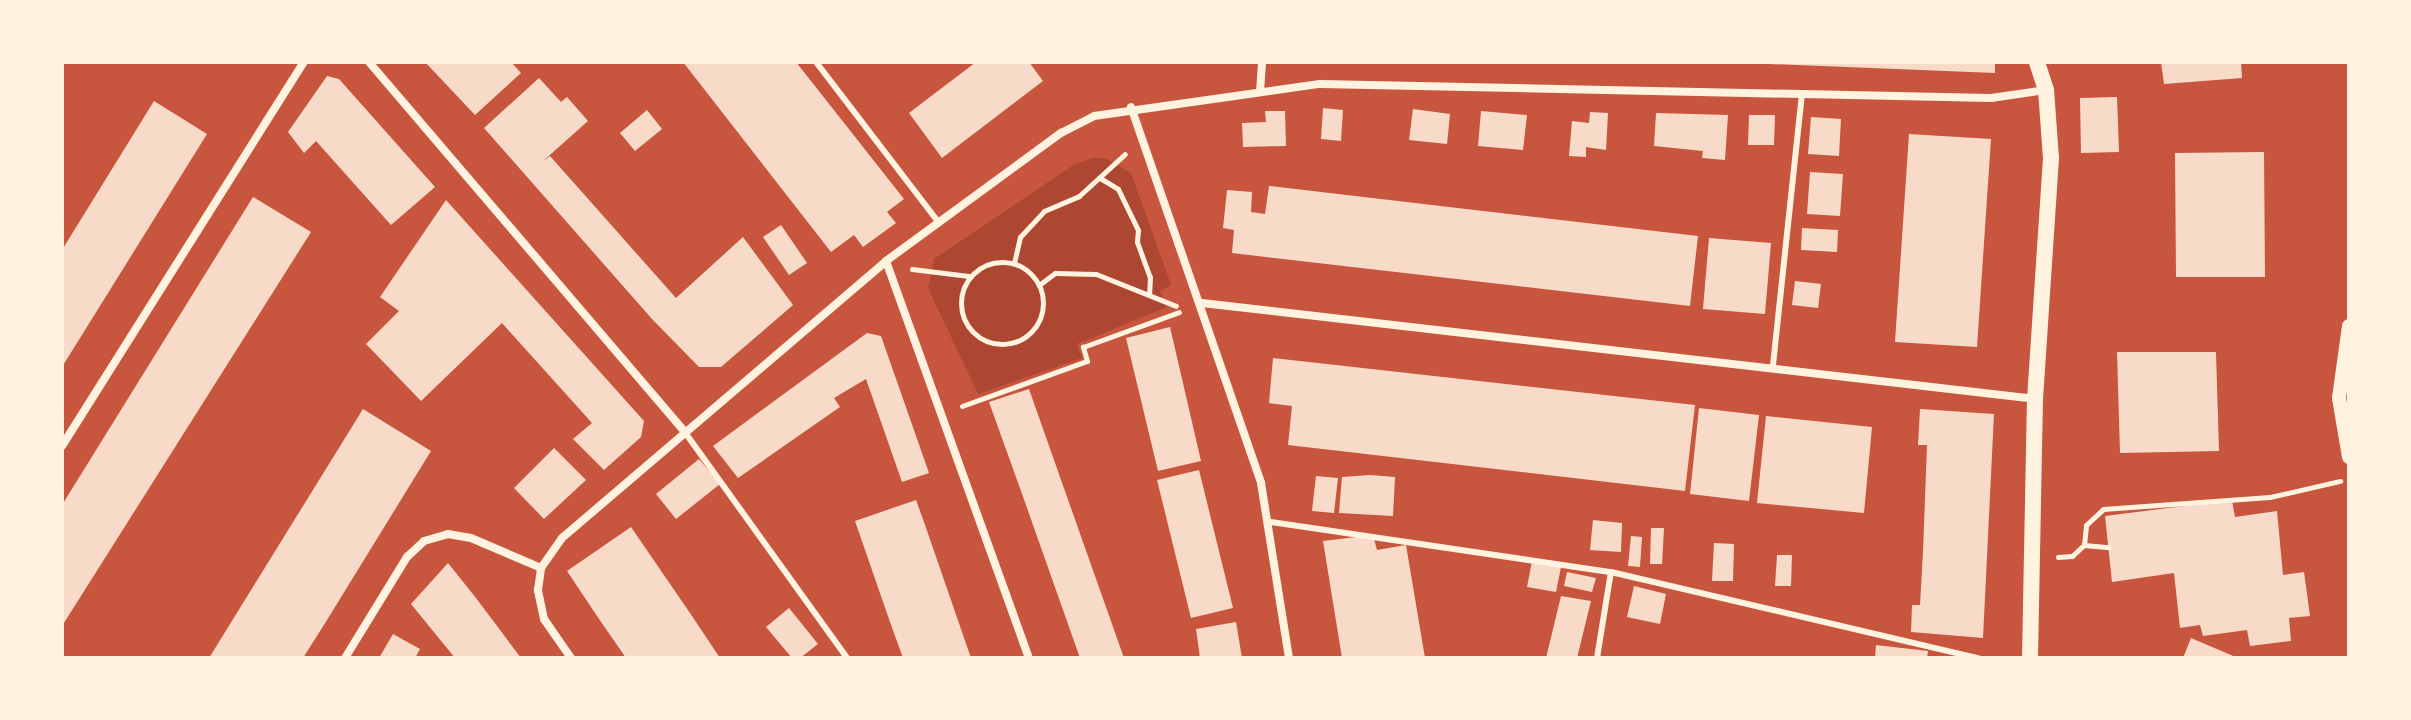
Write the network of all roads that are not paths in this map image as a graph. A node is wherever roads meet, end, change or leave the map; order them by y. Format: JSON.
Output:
{"nodes":[{"id":1,"x":304,"y":62,"type":"edge"},
{"id":2,"x":369,"y":62,"type":"edge"},
{"id":3,"x":816,"y":62,"type":"edge"},
{"id":4,"x":1262,"y":62,"type":"edge"},
{"id":5,"x":2037,"y":62,"type":"edge"},
{"id":6,"x":2046,"y":90,"type":"junction"},
{"id":7,"x":1260,"y":92,"type":"junction"},
{"id":8,"x":1802,"y":95,"type":"junction"},
{"id":9,"x":1131,"y":107,"type":"junction"},
{"id":10,"x":939,"y":223,"type":"junction"},
{"id":11,"x":886,"y":261,"type":"junction"},
{"id":12,"x":1202,"y":303,"type":"junction"},
{"id":13,"x":2349,"y":326,"type":"edge"},
{"id":14,"x":1773,"y":365,"type":"junction"},
{"id":15,"x":2035,"y":399,"type":"junction"},
{"id":16,"x":684,"y":431,"type":"junction"},
{"id":17,"x":62,"y":446,"type":"edge"},
{"id":18,"x":2349,"y":457,"type":"edge"},
{"id":19,"x":1271,"y":522,"type":"junction"},
{"id":20,"x":541,"y":568,"type":"junction"},
{"id":21,"x":1611,"y":572,"type":"junction"},
{"id":22,"x":345,"y":658,"type":"edge"},
{"id":23,"x":571,"y":658,"type":"edge"},
{"id":24,"x":847,"y":658,"type":"edge"},
{"id":25,"x":1029,"y":658,"type":"edge"},
{"id":26,"x":1289,"y":658,"type":"edge"},
{"id":27,"x":1597,"y":658,"type":"edge"},
{"id":28,"x":1979,"y":658,"type":"edge"},
{"id":29,"x":2030,"y":658,"type":"edge"}],
"edges":[{"from":1,"to":17,"type":"street"},
{"from":2,"to":16,"type":"street"},
{"from":3,"to":10,"type":"lane"},
{"from":4,"to":7,"type":"street"},
{"from":5,"to":6,"type":"main road"},
{"from":6,"to":8,"type":"street"},
{"from":6,"to":15,"type":"main road"},
{"from":7,"to":8,"type":"street"},
{"from":7,"to":9,"type":"street"},
{"from":8,"to":14,"type":"lane"},
{"from":9,"to":10,"type":"street"},
{"from":9,"to":12,"type":"street"},
{"from":10,"to":11,"type":"street"},
{"from":11,"to":16,"type":"street"},
{"from":11,"to":25,"type":"street"},
{"from":12,"to":14,"type":"street"},
{"from":12,"to":19,"type":"street"},
{"from":13,"to":18,"type":"street"},
{"from":14,"to":15,"type":"street"},
{"from":15,"to":29,"type":"main road"},
{"from":16,"to":20,"type":"street"},
{"from":16,"to":24,"type":"lane"},
{"from":19,"to":21,"type":"lane"},
{"from":19,"to":26,"type":"street"},
{"from":20,"to":22,"type":"street"},
{"from":20,"to":23,"type":"street"},
{"from":21,"to":27,"type":"lane"},
{"from":21,"to":28,"type":"lane"}]}
